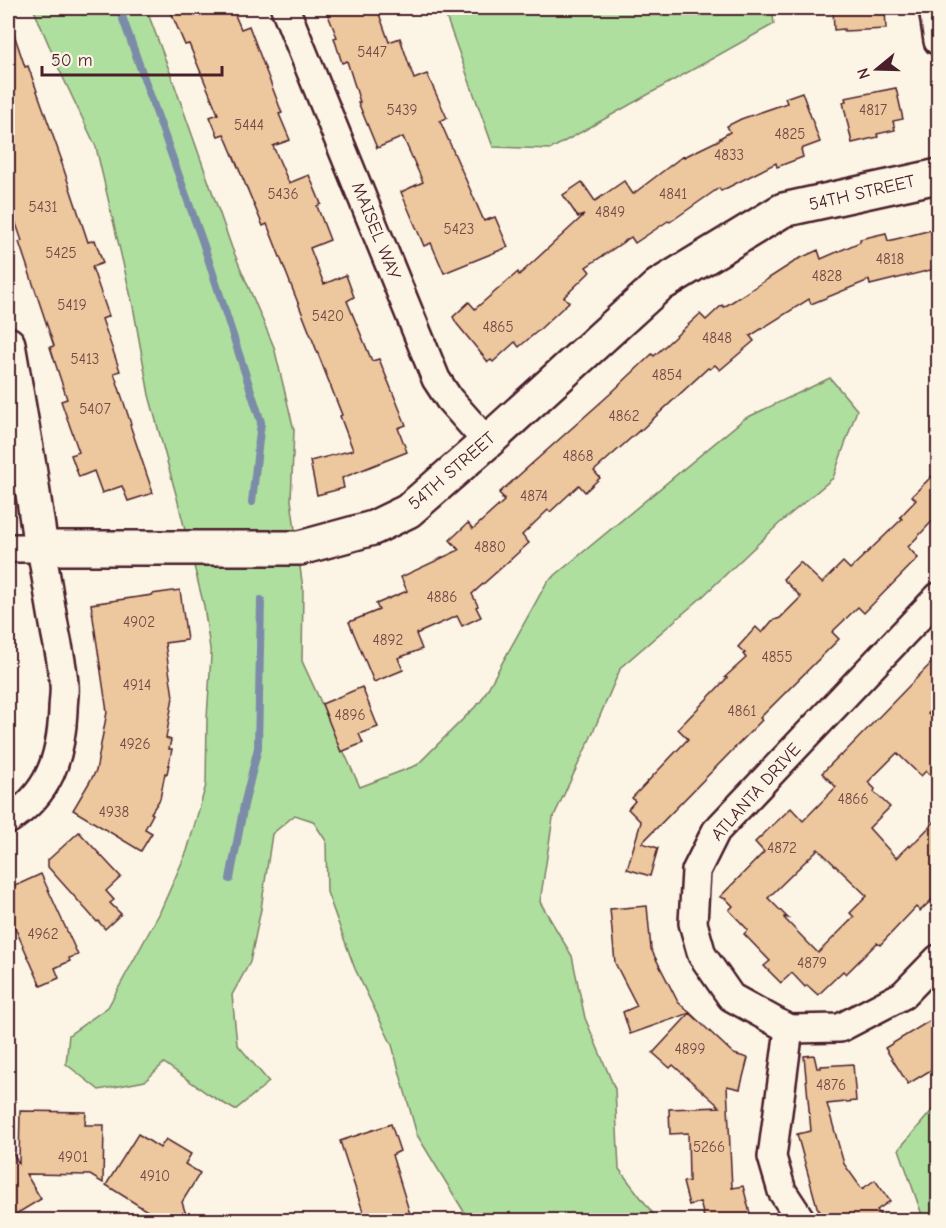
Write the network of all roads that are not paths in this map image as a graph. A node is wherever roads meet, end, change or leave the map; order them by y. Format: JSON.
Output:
{"nodes":[{"id":1,"x":285,"y":8,"type":"edge"},
{"id":2,"x":933,"y":8,"type":"edge"},
{"id":3,"x":939,"y":41,"type":"edge"},
{"id":4,"x":939,"y":176,"type":"edge"},
{"id":5,"x":8,"y":344,"type":"edge"},
{"id":6,"x":487,"y":442,"type":"junction"},
{"id":7,"x":8,"y":548,"type":"edge"},
{"id":8,"x":41,"y":548,"type":"junction"},
{"id":9,"x":939,"y":597,"type":"edge"},
{"id":10,"x":8,"y":820,"type":"edge"},
{"id":11,"x":939,"y":959,"type":"edge"},
{"id":12,"x":789,"y":1029,"type":"junction"},
{"id":13,"x":801,"y":1221,"type":"edge"}],
"edges":[{"from":1,"to":6,"type":"street","name":"MAISEL WAY"},
{"from":2,"to":3,"type":"street"},
{"from":4,"to":6,"type":"street","name":"54TH STREET"},
{"from":5,"to":8,"type":"street"},
{"from":6,"to":8,"type":"street","name":"54TH STREET"},
{"from":7,"to":8,"type":"street"},
{"from":8,"to":10,"type":"street"},
{"from":9,"to":12,"type":"street","name":"ATLANTA DRIVE"},
{"from":11,"to":12,"type":"street"},
{"from":12,"to":13,"type":"street"}]}
